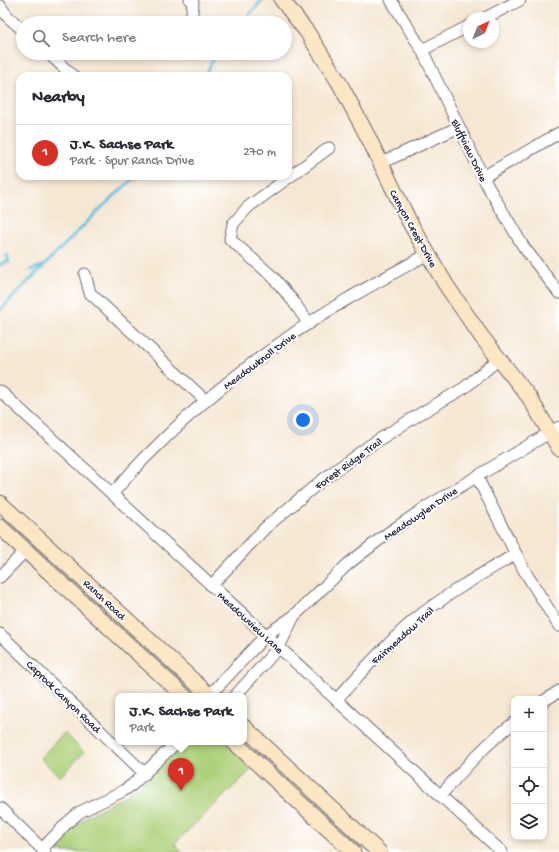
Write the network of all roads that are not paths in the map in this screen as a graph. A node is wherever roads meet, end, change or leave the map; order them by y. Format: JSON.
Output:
{"nodes":[{"id":1,"x":190,"y":0,"type":"edge"},
{"id":2,"x":282,"y":0,"type":"edge"},
{"id":3,"x":391,"y":0,"type":"edge"},
{"id":4,"x":520,"y":0,"type":"edge"},
{"id":5,"x":0,"y":6,"type":"edge"},
{"id":6,"x":497,"y":12,"type":"edge"},
{"id":7,"x":192,"y":14,"type":"dead end"},
{"id":8,"x":16,"y":24,"type":"edge"},
{"id":9,"x":463,"y":29,"type":"edge"},
{"id":10,"x":422,"y":50,"type":"junction"},
{"id":11,"x":56,"y":60,"type":"edge"},
{"id":12,"x":69,"y":72,"type":"edge"},
{"id":13,"x":459,"y":127,"type":"junction"},
{"id":14,"x":559,"y":134,"type":"edge"},
{"id":15,"x":329,"y":148,"type":"dead end"},
{"id":16,"x":381,"y":163,"type":"junction"},
{"id":17,"x":292,"y":175,"type":"edge"},
{"id":18,"x":483,"y":177,"type":"junction"},
{"id":19,"x":285,"y":180,"type":"edge"},
{"id":20,"x":428,"y":254,"type":"junction"},
{"id":21,"x":85,"y":274,"type":"dead end"},
{"id":22,"x":559,"y":293,"type":"edge"},
{"id":23,"x":309,"y":324,"type":"junction"},
{"id":24,"x":499,"y":359,"type":"junction"},
{"id":25,"x":0,"y":391,"type":"edge"},
{"id":26,"x":206,"y":401,"type":"junction"},
{"id":27,"x":555,"y":430,"type":"edge"},
{"id":28,"x":559,"y":448,"type":"edge"},
{"id":29,"x":477,"y":477,"type":"junction"},
{"id":30,"x":112,"y":494,"type":"junction"},
{"id":31,"x":0,"y":503,"type":"edge"},
{"id":32,"x":0,"y":527,"type":"edge"},
{"id":33,"x":26,"y":550,"type":"junction"},
{"id":34,"x":516,"y":554,"type":"junction"},
{"id":35,"x":0,"y":576,"type":"edge"},
{"id":36,"x":212,"y":586,"type":"junction"},
{"id":37,"x":294,"y":616,"type":"junction"},
{"id":38,"x":559,"y":626,"type":"edge"},
{"id":39,"x":0,"y":634,"type":"edge"},
{"id":40,"x":266,"y":635,"type":"junction"},
{"id":41,"x":279,"y":647,"type":"junction"},
{"id":42,"x":559,"y":691,"type":"edge"},
{"id":43,"x":181,"y":693,"type":"edge"},
{"id":44,"x":206,"y":693,"type":"edge"},
{"id":45,"x":212,"y":693,"type":"edge"},
{"id":46,"x":239,"y":693,"type":"edge"},
{"id":47,"x":547,"y":699,"type":"edge"},
{"id":48,"x":336,"y":700,"type":"junction"},
{"id":49,"x":511,"y":725,"type":"edge"},
{"id":50,"x":247,"y":730,"type":"edge"},
{"id":51,"x":174,"y":745,"type":"edge"},
{"id":52,"x":237,"y":745,"type":"edge"},
{"id":53,"x":145,"y":774,"type":"junction"},
{"id":54,"x":440,"y":796,"type":"junction"},
{"id":55,"x":0,"y":808,"type":"edge"},
{"id":56,"x":43,"y":851,"type":"edge"},
{"id":57,"x":352,"y":852,"type":"edge"},
{"id":58,"x":379,"y":852,"type":"edge"},
{"id":59,"x":502,"y":852,"type":"edge"}],
"edges":[{"from":1,"to":7,"type":"street"},
{"from":2,"to":16,"type":"main road","name":"Canyon Crest Drive"},
{"from":3,"to":10,"type":"street","name":"Bluffview Drive"},
{"from":4,"to":6,"type":"street"},
{"from":5,"to":8,"type":"street"},
{"from":9,"to":10,"type":"street"},
{"from":10,"to":13,"type":"street","name":"Bluffview Drive"},
{"from":11,"to":12,"type":"street"},
{"from":13,"to":16,"type":"street"},
{"from":13,"to":18,"type":"street","name":"Bluffview Drive"},
{"from":14,"to":18,"type":"street"},
{"from":15,"to":17,"type":"street"},
{"from":16,"to":20,"type":"main road","name":"Canyon Crest Drive"},
{"from":18,"to":22,"type":"street","name":"Bluffview Drive"},
{"from":19,"to":23,"type":"street"},
{"from":20,"to":23,"type":"street","name":"Meadowknoll Drive"},
{"from":20,"to":24,"type":"main road","name":"Canyon Crest Drive"},
{"from":21,"to":26,"type":"street"},
{"from":23,"to":26,"type":"street","name":"Meadowknoll Drive"},
{"from":24,"to":27,"type":"main road","name":"Canyon Crest Drive"},
{"from":24,"to":36,"type":"street","name":"Forest Ridge Trail"},
{"from":25,"to":30,"type":"street","name":"Meadowview Lane"},
{"from":26,"to":30,"type":"street","name":"Meadowknoll Drive"},
{"from":27,"to":28,"type":"main road","name":"Canyon Crest Drive"},
{"from":27,"to":29,"type":"street","name":"Meadowglen Drive"},
{"from":29,"to":34,"type":"street"},
{"from":29,"to":37,"type":"street","name":"Meadowglen Drive"},
{"from":30,"to":36,"type":"street","name":"Meadowview Lane"},
{"from":31,"to":44,"type":"main road","name":"Ranch Road"},
{"from":32,"to":33,"type":"main road","name":"Ranch Road"},
{"from":33,"to":35,"type":"street"},
{"from":33,"to":43,"type":"main road","name":"Ranch Road"},
{"from":34,"to":38,"type":"street"},
{"from":34,"to":48,"type":"street","name":"Fairmeadow Trail"},
{"from":36,"to":40,"type":"street","name":"Meadowview Lane"},
{"from":37,"to":40,"type":"street","name":"Meadowglen Drive"},
{"from":37,"to":41,"type":"street","name":"Meadowglen Drive"},
{"from":39,"to":53,"type":"street","name":"Caprock Canyon Road"},
{"from":40,"to":41,"type":"street","name":"Meadowview Lane"},
{"from":40,"to":45,"type":"street","name":"Meadowglen Drive"},
{"from":41,"to":46,"type":"street","name":"Meadowglen Drive"},
{"from":41,"to":48,"type":"street","name":"Meadowview Lane"},
{"from":42,"to":47,"type":"street"},
{"from":48,"to":54,"type":"street","name":"Meadowview Lane"},
{"from":49,"to":54,"type":"street"},
{"from":50,"to":58,"type":"main road"},
{"from":51,"to":53,"type":"street"},
{"from":52,"to":57,"type":"main road"},
{"from":53,"to":56,"type":"street"},
{"from":54,"to":59,"type":"street","name":"Meadowview Lane"},
{"from":55,"to":56,"type":"street"}]}
